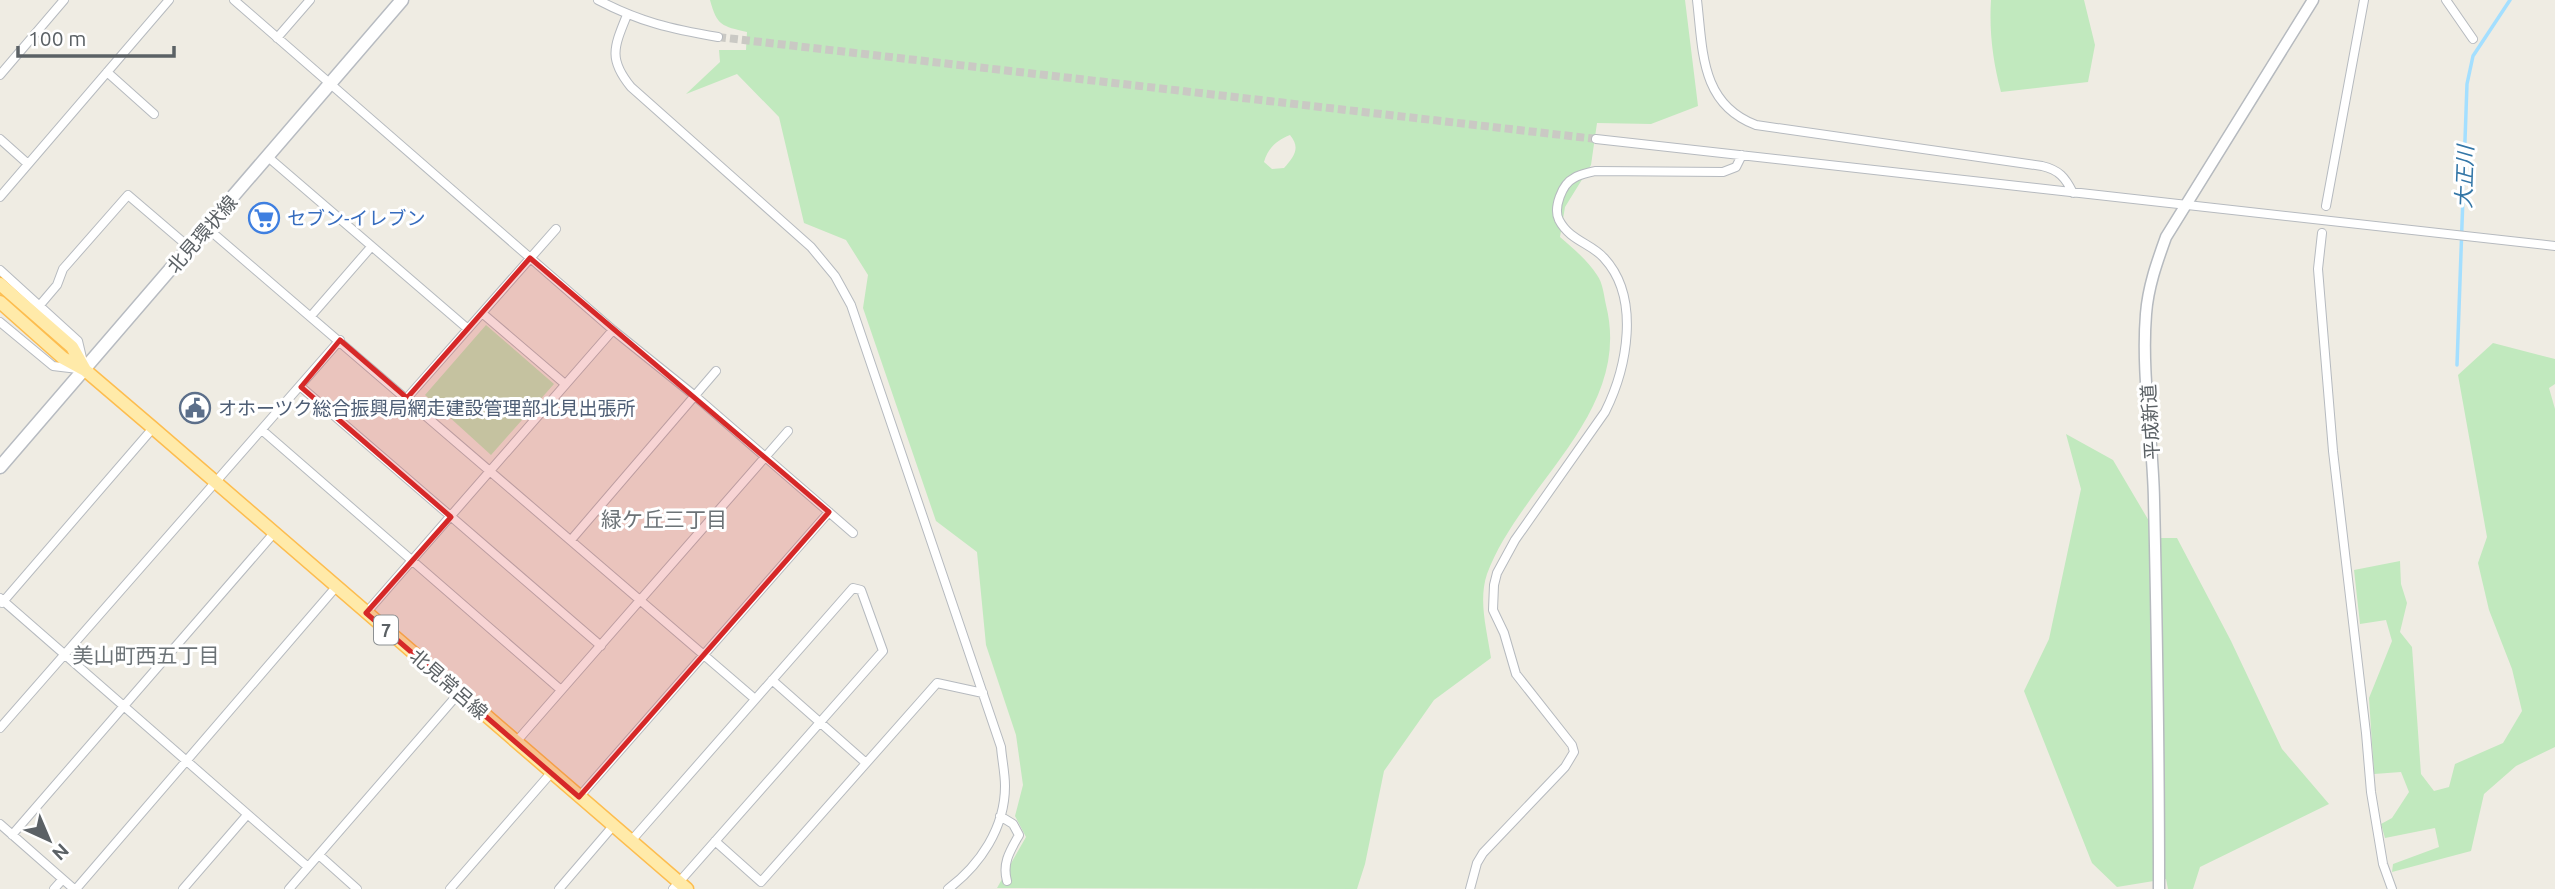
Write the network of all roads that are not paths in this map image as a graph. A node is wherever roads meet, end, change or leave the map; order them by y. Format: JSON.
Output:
{"nodes":[{"id":1,"x":64,"y":0,"type":"edge"},
{"id":2,"x":169,"y":0,"type":"edge"},
{"id":3,"x":234,"y":0,"type":"edge"},
{"id":4,"x":310,"y":0,"type":"edge"},
{"id":5,"x":402,"y":0,"type":"edge"},
{"id":6,"x":598,"y":0,"type":"edge"},
{"id":7,"x":1697,"y":0,"type":"edge"},
{"id":8,"x":2313,"y":0,"type":"edge"},
{"id":9,"x":2364,"y":0,"type":"edge"},
{"id":10,"x":2446,"y":0,"type":"edge"},
{"id":11,"x":627,"y":15,"type":"junction"},
{"id":12,"x":718,"y":37,"type":"tunnel mouth"},
{"id":13,"x":277,"y":38,"type":"junction"},
{"id":14,"x":2473,"y":39,"type":"dead end"},
{"id":15,"x":107,"y":72,"type":"junction"},
{"id":16,"x":0,"y":75,"type":"edge"},
{"id":17,"x":330,"y":85,"type":"junction"},
{"id":18,"x":154,"y":114,"type":"dead end"},
{"id":19,"x":0,"y":139,"type":"edge"},
{"id":20,"x":1596,"y":139,"type":"tunnel mouth"},
{"id":21,"x":1741,"y":155,"type":"junction"},
{"id":22,"x":268,"y":157,"type":"junction"},
{"id":23,"x":28,"y":164,"type":"junction"},
{"id":24,"x":2073,"y":193,"type":"junction"},
{"id":25,"x":0,"y":197,"type":"edge"},
{"id":26,"x":2185,"y":203,"type":"junction"},
{"id":27,"x":2326,"y":206,"type":"dead end"},
{"id":28,"x":207,"y":228,"type":"junction"},
{"id":29,"x":556,"y":229,"type":"dead end"},
{"id":30,"x":2322,"y":233,"type":"dead end"},
{"id":31,"x":2555,"y":246,"type":"edge"},
{"id":32,"x":371,"y":247,"type":"junction"},
{"id":33,"x":190,"y":248,"type":"junction"},
{"id":34,"x":530,"y":258,"type":"junction"},
{"id":35,"x":0,"y":270,"type":"edge"},
{"id":36,"x":0,"y":284,"type":"edge"},
{"id":37,"x":0,"y":302,"type":"edge"},
{"id":38,"x":40,"y":305,"type":"junction"},
{"id":39,"x":482,"y":313,"type":"junction"},
{"id":40,"x":312,"y":316,"type":"junction"},
{"id":41,"x":1,"y":324,"type":"edge"},
{"id":42,"x":468,"y":329,"type":"junction"},
{"id":43,"x":613,"y":330,"type":"junction"},
{"id":44,"x":340,"y":340,"type":"junction"},
{"id":45,"x":85,"y":370,"type":"junction"},
{"id":46,"x":716,"y":371,"type":"dead end"},
{"id":47,"x":565,"y":384,"type":"junction"},
{"id":48,"x":301,"y":387,"type":"junction"},
{"id":49,"x":695,"y":396,"type":"junction"},
{"id":50,"x":407,"y":398,"type":"junction"},
{"id":51,"x":153,"y":428,"type":"junction"},
{"id":52,"x":262,"y":431,"type":"junction"},
{"id":53,"x":788,"y":431,"type":"dead end"},
{"id":54,"x":765,"y":457,"type":"junction"},
{"id":55,"x":0,"y":467,"type":"edge"},
{"id":56,"x":490,"y":470,"type":"junction"},
{"id":57,"x":215,"y":482,"type":"junction"},
{"id":58,"x":829,"y":512,"type":"junction"},
{"id":59,"x":451,"y":516,"type":"junction"},
{"id":60,"x":274,"y":533,"type":"junction"},
{"id":61,"x":853,"y":533,"type":"dead end"},
{"id":62,"x":571,"y":540,"type":"junction"},
{"id":63,"x":412,"y":560,"type":"junction"},
{"id":64,"x":337,"y":587,"type":"junction"},
{"id":65,"x":641,"y":600,"type":"junction"},
{"id":66,"x":1,"y":602,"type":"edge"},
{"id":67,"x":366,"y":612,"type":"junction"},
{"id":68,"x":601,"y":646,"type":"junction"},
{"id":69,"x":62,"y":654,"type":"junction"},
{"id":70,"x":704,"y":654,"type":"junction"},
{"id":71,"x":772,"y":680,"type":"junction"},
{"id":72,"x":561,"y":690,"type":"junction"},
{"id":73,"x":459,"y":693,"type":"junction"},
{"id":74,"x":983,"y":693,"type":"junction"},
{"id":75,"x":755,"y":699,"type":"junction"},
{"id":76,"x":124,"y":706,"type":"junction"},
{"id":77,"x":821,"y":722,"type":"junction"},
{"id":78,"x":0,"y":728,"type":"edge"},
{"id":79,"x":516,"y":742,"type":"junction"},
{"id":80,"x":186,"y":760,"type":"junction"},
{"id":81,"x":866,"y":762,"type":"junction"},
{"id":82,"x":551,"y":773,"type":"junction"},
{"id":83,"x":579,"y":797,"type":"junction"},
{"id":84,"x":247,"y":815,"type":"junction"},
{"id":85,"x":1000,"y":816,"type":"junction"},
{"id":86,"x":0,"y":824,"type":"edge"},
{"id":87,"x":613,"y":826,"type":"junction"},
{"id":88,"x":12,"y":835,"type":"junction"},
{"id":89,"x":631,"y":841,"type":"junction"},
{"id":90,"x":715,"y":841,"type":"junction"},
{"id":91,"x":319,"y":855,"type":"junction"},
{"id":92,"x":308,"y":867,"type":"junction"},
{"id":93,"x":62,"y":880,"type":"junction"},
{"id":94,"x":1007,"y":881,"type":"dead end"},
{"id":95,"x":680,"y":887,"type":"edge"},
{"id":96,"x":54,"y":889,"type":"edge"},
{"id":97,"x":75,"y":889,"type":"edge"},
{"id":98,"x":183,"y":889,"type":"edge"},
{"id":99,"x":289,"y":889,"type":"edge"},
{"id":100,"x":357,"y":889,"type":"edge"},
{"id":101,"x":450,"y":889,"type":"edge"},
{"id":102,"x":559,"y":889,"type":"edge"},
{"id":103,"x":948,"y":889,"type":"edge"},
{"id":104,"x":1470,"y":889,"type":"edge"},
{"id":105,"x":2159,"y":889,"type":"edge"},
{"id":106,"x":2392,"y":889,"type":"edge"}],
"edges":[{"from":1,"to":16,"type":"street"},
{"from":2,"to":15,"type":"street"},
{"from":3,"to":13,"type":"street"},
{"from":4,"to":13,"type":"street"},
{"from":5,"to":17,"type":"main road","name":"北見環状線"},
{"from":6,"to":11,"type":"street"},
{"from":7,"to":24,"type":"street"},
{"from":8,"to":26,"type":"street","name":"平成新道"},
{"from":9,"to":27,"type":"street"},
{"from":10,"to":14,"type":"street"},
{"from":11,"to":12,"type":"street"},
{"from":11,"to":74,"type":"street"},
{"from":13,"to":17,"type":"street"},
{"from":15,"to":18,"type":"street"},
{"from":15,"to":23,"type":"street"},
{"from":17,"to":22,"type":"main road","name":"北見環状線"},
{"from":17,"to":34,"type":"street"},
{"from":19,"to":23,"type":"street"},
{"from":20,"to":21,"type":"street"},
{"from":21,"to":24,"type":"street"},
{"from":21,"to":104,"type":"street"},
{"from":22,"to":28,"type":"main road","name":"北見環状線"},
{"from":22,"to":32,"type":"street"},
{"from":23,"to":25,"type":"street"},
{"from":24,"to":26,"type":"street"},
{"from":26,"to":31,"type":"street"},
{"from":26,"to":105,"type":"street","name":"平成新道"},
{"from":28,"to":33,"type":"main road","name":"北見環状線"},
{"from":28,"to":40,"type":"street"},
{"from":29,"to":34,"type":"street"},
{"from":30,"to":106,"type":"street"},
{"from":32,"to":40,"type":"street"},
{"from":32,"to":42,"type":"street"},
{"from":33,"to":38,"type":"street"},
{"from":33,"to":45,"type":"main road","name":"北見環状線"},
{"from":34,"to":39,"type":"street"},
{"from":34,"to":43,"type":"street"},
{"from":35,"to":38,"type":"street"},
{"from":36,"to":45,"type":"main road","name":"北見常呂線","number":"7"},
{"from":37,"to":45,"type":"main road","name":"北見常呂線","number":"7"},
{"from":38,"to":45,"type":"street"},
{"from":39,"to":42,"type":"street"},
{"from":39,"to":47,"type":"street"},
{"from":40,"to":44,"type":"street"},
{"from":41,"to":45,"type":"street"},
{"from":42,"to":50,"type":"street"},
{"from":43,"to":47,"type":"street"},
{"from":43,"to":49,"type":"street"},
{"from":44,"to":48,"type":"street"},
{"from":44,"to":50,"type":"street"},
{"from":45,"to":51,"type":"main road","name":"北見常呂線","number":"7"},
{"from":45,"to":55,"type":"main road","name":"北見環状線"},
{"from":46,"to":49,"type":"street"},
{"from":47,"to":56,"type":"street"},
{"from":48,"to":52,"type":"street"},
{"from":48,"to":59,"type":"street"},
{"from":49,"to":54,"type":"street"},
{"from":49,"to":62,"type":"street"},
{"from":50,"to":56,"type":"street"},
{"from":51,"to":57,"type":"main road","name":"北見常呂線","number":"7"},
{"from":51,"to":66,"type":"street"},
{"from":52,"to":57,"type":"street"},
{"from":52,"to":63,"type":"street"},
{"from":53,"to":54,"type":"street"},
{"from":54,"to":58,"type":"street"},
{"from":54,"to":65,"type":"street"},
{"from":56,"to":59,"type":"street"},
{"from":56,"to":62,"type":"street"},
{"from":57,"to":60,"type":"main road","name":"北見常呂線","number":"7"},
{"from":57,"to":69,"type":"street"},
{"from":58,"to":61,"type":"street"},
{"from":58,"to":70,"type":"street"},
{"from":59,"to":63,"type":"street"},
{"from":59,"to":68,"type":"street"},
{"from":60,"to":64,"type":"main road","name":"北見常呂線","number":"7"},
{"from":60,"to":76,"type":"street"},
{"from":62,"to":65,"type":"street"},
{"from":63,"to":67,"type":"street"},
{"from":63,"to":72,"type":"street"},
{"from":64,"to":67,"type":"main road","name":"北見常呂線","number":"7"},
{"from":64,"to":80,"type":"street"},
{"from":65,"to":68,"type":"street"},
{"from":65,"to":70,"type":"street"},
{"from":66,"to":69,"type":"street"},
{"from":67,"to":73,"type":"main road","name":"北見常呂線","number":"7"},
{"from":68,"to":72,"type":"street"},
{"from":69,"to":76,"type":"street"},
{"from":69,"to":78,"type":"street"},
{"from":70,"to":75,"type":"street"},
{"from":70,"to":83,"type":"street"},
{"from":71,"to":75,"type":"street"},
{"from":71,"to":77,"type":"street"},
{"from":71,"to":77,"type":"street"},
{"from":72,"to":79,"type":"street"},
{"from":73,"to":79,"type":"main road","name":"北見常呂線","number":"7"},
{"from":73,"to":91,"type":"street"},
{"from":74,"to":81,"type":"street"},
{"from":74,"to":85,"type":"street"},
{"from":75,"to":89,"type":"street"},
{"from":76,"to":80,"type":"street"},
{"from":76,"to":88,"type":"street"},
{"from":77,"to":81,"type":"street"},
{"from":77,"to":90,"type":"street"},
{"from":79,"to":82,"type":"main road","name":"北見常呂線","number":"7"},
{"from":80,"to":84,"type":"street"},
{"from":80,"to":97,"type":"street"},
{"from":81,"to":90,"type":"street"},
{"from":82,"to":83,"type":"main road","name":"北見常呂線","number":"7"},
{"from":82,"to":101,"type":"street"},
{"from":83,"to":87,"type":"main road","name":"北見常呂線","number":"7"},
{"from":84,"to":92,"type":"street"},
{"from":84,"to":98,"type":"street"},
{"from":85,"to":94,"type":"street"},
{"from":85,"to":103,"type":"street"},
{"from":86,"to":88,"type":"street"},
{"from":87,"to":89,"type":"main road","name":"北見常呂線","number":"7"},
{"from":87,"to":102,"type":"street"},
{"from":88,"to":93,"type":"street"},
{"from":89,"to":95,"type":"main road","name":"北見常呂線","number":"7"},
{"from":90,"to":95,"type":"street"},
{"from":91,"to":92,"type":"street"},
{"from":91,"to":100,"type":"street"},
{"from":92,"to":99,"type":"street"},
{"from":93,"to":96,"type":"street"},
{"from":93,"to":97,"type":"street"}]}
